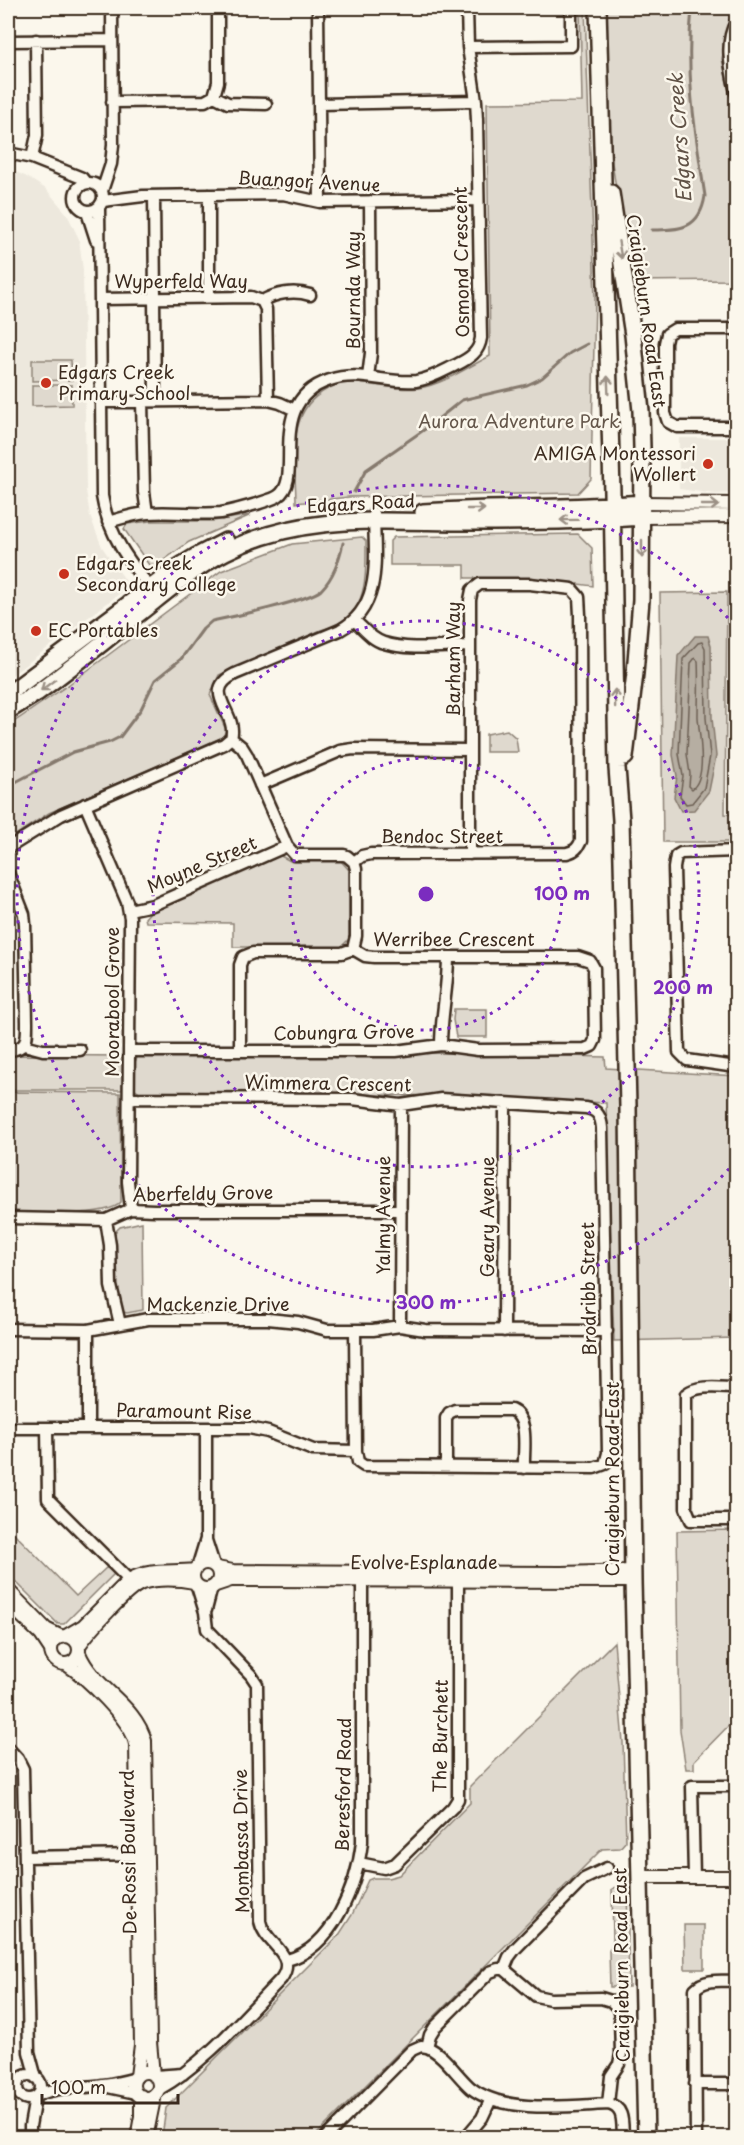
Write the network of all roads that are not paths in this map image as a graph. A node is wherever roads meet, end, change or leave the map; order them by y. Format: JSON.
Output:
{"nodes":[{"id":1,"x":112,"y":8,"type":"edge"},
{"id":2,"x":218,"y":8,"type":"edge"},
{"id":3,"x":318,"y":8,"type":"edge"},
{"id":4,"x":466,"y":8,"type":"edge"},
{"id":5,"x":571,"y":8,"type":"edge"},
{"id":6,"x":598,"y":8,"type":"edge"},
{"id":7,"x":736,"y":22,"type":"edge"},
{"id":8,"x":36,"y":40,"type":"junction"},
{"id":9,"x":112,"y":40,"type":"junction"},
{"id":10,"x":8,"y":41,"type":"edge"},
{"id":11,"x":468,"y":47,"type":"junction"},
{"id":12,"x":736,"y":92,"type":"edge"},
{"id":13,"x":214,"y":96,"type":"junction"},
{"id":14,"x":476,"y":101,"type":"junction"},
{"id":15,"x":112,"y":102,"type":"junction"},
{"id":16,"x":266,"y":104,"type":"dead end"},
{"id":17,"x":319,"y":104,"type":"junction"},
{"id":18,"x":603,"y":130,"type":"junction"},
{"id":19,"x":8,"y":153,"type":"edge"},
{"id":20,"x":112,"y":154,"type":"junction"},
{"id":21,"x":32,"y":158,"type":"junction"},
{"id":22,"x":53,"y":168,"type":"junction"},
{"id":23,"x":88,"y":183,"type":"junction"},
{"id":24,"x":76,"y":191,"type":"junction"},
{"id":25,"x":209,"y":195,"type":"junction"},
{"id":26,"x":154,"y":196,"type":"junction"},
{"id":27,"x":101,"y":200,"type":"junction"},
{"id":28,"x":478,"y":200,"type":"junction"},
{"id":29,"x":320,"y":202,"type":"junction"},
{"id":30,"x":370,"y":202,"type":"junction"},
{"id":31,"x":87,"y":212,"type":"junction"},
{"id":32,"x":99,"y":255,"type":"junction"},
{"id":33,"x":310,"y":295,"type":"dead end"},
{"id":34,"x":209,"y":297,"type":"junction"},
{"id":35,"x":155,"y":298,"type":"junction"},
{"id":36,"x":100,"y":299,"type":"junction"},
{"id":37,"x":262,"y":301,"type":"junction"},
{"id":38,"x":736,"y":329,"type":"edge"},
{"id":39,"x":368,"y":377,"type":"junction"},
{"id":40,"x":268,"y":400,"type":"junction"},
{"id":41,"x":142,"y":401,"type":"junction"},
{"id":42,"x":155,"y":401,"type":"junction"},
{"id":43,"x":101,"y":402,"type":"junction"},
{"id":44,"x":295,"y":410,"type":"junction"},
{"id":45,"x":736,"y":427,"type":"edge"},
{"id":46,"x":736,"y":504,"type":"edge"},
{"id":47,"x":642,"y":510,"type":"junction"},
{"id":48,"x":147,"y":513,"type":"junction"},
{"id":49,"x":612,"y":513,"type":"junction"},
{"id":50,"x":374,"y":516,"type":"junction"},
{"id":51,"x":736,"y":516,"type":"edge"},
{"id":52,"x":108,"y":522,"type":"junction"},
{"id":53,"x":154,"y":593,"type":"junction"},
{"id":54,"x":354,"y":620,"type":"junction"},
{"id":55,"x":470,"y":646,"type":"junction"},
{"id":56,"x":8,"y":694,"type":"edge"},
{"id":57,"x":8,"y":711,"type":"edge"},
{"id":58,"x":231,"y":738,"type":"junction"},
{"id":59,"x":470,"y":750,"type":"junction"},
{"id":60,"x":260,"y":785,"type":"junction"},
{"id":61,"x":85,"y":804,"type":"junction"},
{"id":62,"x":621,"y":820,"type":"junction"},
{"id":63,"x":287,"y":846,"type":"junction"},
{"id":64,"x":8,"y":848,"type":"edge"},
{"id":65,"x":736,"y":851,"type":"edge"},
{"id":66,"x":567,"y":853,"type":"joint"},
{"id":67,"x":470,"y":854,"type":"junction"},
{"id":68,"x":354,"y":862,"type":"junction"},
{"id":69,"x":8,"y":873,"type":"edge"},
{"id":70,"x":129,"y":910,"type":"junction"},
{"id":71,"x":353,"y":949,"type":"junction"},
{"id":72,"x":448,"y":957,"type":"junction"},
{"id":73,"x":24,"y":1045,"type":"junction"},
{"id":74,"x":441,"y":1045,"type":"junction"},
{"id":75,"x":592,"y":1046,"type":"joint"},
{"id":76,"x":8,"y":1050,"type":"edge"},
{"id":77,"x":80,"y":1050,"type":"dead end"},
{"id":78,"x":131,"y":1051,"type":"junction"},
{"id":79,"x":240,"y":1051,"type":"junction"},
{"id":80,"x":736,"y":1067,"type":"edge"},
{"id":81,"x":129,"y":1098,"type":"junction"},
{"id":82,"x":505,"y":1103,"type":"junction"},
{"id":83,"x":400,"y":1105,"type":"junction"},
{"id":84,"x":597,"y":1113,"type":"joint"},
{"id":85,"x":131,"y":1209,"type":"junction"},
{"id":86,"x":400,"y":1210,"type":"junction"},
{"id":87,"x":8,"y":1218,"type":"edge"},
{"id":88,"x":106,"y":1220,"type":"junction"},
{"id":89,"x":120,"y":1324,"type":"junction"},
{"id":90,"x":400,"y":1326,"type":"junction"},
{"id":91,"x":8,"y":1329,"type":"edge"},
{"id":92,"x":88,"y":1330,"type":"junction"},
{"id":93,"x":355,"y":1330,"type":"junction"},
{"id":94,"x":504,"y":1331,"type":"junction"},
{"id":95,"x":607,"y":1331,"type":"junction"},
{"id":96,"x":736,"y":1388,"type":"edge"},
{"id":97,"x":8,"y":1428,"type":"edge"},
{"id":98,"x":47,"y":1428,"type":"junction"},
{"id":99,"x":88,"y":1428,"type":"junction"},
{"id":100,"x":206,"y":1428,"type":"junction"},
{"id":101,"x":357,"y":1456,"type":"junction"},
{"id":102,"x":605,"y":1464,"type":"joint"},
{"id":103,"x":446,"y":1467,"type":"junction"},
{"id":104,"x":524,"y":1468,"type":"junction"},
{"id":105,"x":736,"y":1518,"type":"edge"},
{"id":106,"x":206,"y":1539,"type":"junction"},
{"id":107,"x":215,"y":1567,"type":"junction"},
{"id":108,"x":196,"y":1575,"type":"junction"},
{"id":109,"x":362,"y":1576,"type":"junction"},
{"id":110,"x":458,"y":1576,"type":"junction"},
{"id":111,"x":633,"y":1576,"type":"junction"},
{"id":112,"x":129,"y":1580,"type":"junction"},
{"id":113,"x":214,"y":1586,"type":"junction"},
{"id":114,"x":8,"y":1590,"type":"edge"},
{"id":115,"x":8,"y":1603,"type":"edge"},
{"id":116,"x":205,"y":1612,"type":"junction"},
{"id":117,"x":64,"y":1636,"type":"junction"},
{"id":118,"x":51,"y":1650,"type":"junction"},
{"id":119,"x":79,"y":1650,"type":"junction"},
{"id":120,"x":66,"y":1664,"type":"junction"},
{"id":121,"x":8,"y":1748,"type":"edge"},
{"id":122,"x":736,"y":1786,"type":"edge"},
{"id":123,"x":137,"y":1855,"type":"junction"},
{"id":124,"x":25,"y":1857,"type":"junction"},
{"id":125,"x":359,"y":1863,"type":"junction"},
{"id":126,"x":607,"y":1868,"type":"dead end"},
{"id":127,"x":640,"y":1877,"type":"junction"},
{"id":128,"x":694,"y":1877,"type":"junction"},
{"id":129,"x":736,"y":1877,"type":"edge"},
{"id":130,"x":286,"y":1960,"type":"junction"},
{"id":131,"x":504,"y":1969,"type":"junction"},
{"id":132,"x":736,"y":1981,"type":"edge"},
{"id":133,"x":427,"y":2047,"type":"junction"},
{"id":134,"x":28,"y":2052,"type":"junction"},
{"id":135,"x":183,"y":2074,"type":"junction"},
{"id":136,"x":154,"y":2075,"type":"junction"},
{"id":137,"x":137,"y":2077,"type":"junction"},
{"id":138,"x":20,"y":2079,"type":"junction"},
{"id":139,"x":38,"y":2079,"type":"junction"},
{"id":140,"x":695,"y":2084,"type":"junction"},
{"id":141,"x":736,"y":2084,"type":"edge"},
{"id":142,"x":8,"y":2085,"type":"edge"},
{"id":143,"x":102,"y":2086,"type":"junction"},
{"id":144,"x":63,"y":2087,"type":"junction"},
{"id":145,"x":8,"y":2091,"type":"edge"},
{"id":146,"x":156,"y":2092,"type":"junction"},
{"id":147,"x":139,"y":2095,"type":"junction"},
{"id":148,"x":21,"y":2096,"type":"junction"},
{"id":149,"x":36,"y":2096,"type":"junction"},
{"id":150,"x":491,"y":2099,"type":"junction"},
{"id":151,"x":608,"y":2104,"type":"junction"},
{"id":152,"x":30,"y":2132,"type":"edge"},
{"id":153,"x":137,"y":2138,"type":"edge"},
{"id":154,"x":146,"y":2138,"type":"edge"},
{"id":155,"x":325,"y":2138,"type":"edge"},
{"id":156,"x":465,"y":2138,"type":"edge"},
{"id":157,"x":622,"y":2138,"type":"edge"},
{"id":158,"x":646,"y":2138,"type":"edge"},
{"id":159,"x":696,"y":2138,"type":"edge"}],
"edges":[{"from":1,"to":9,"type":"street"},
{"from":2,"to":13,"type":"street"},
{"from":3,"to":17,"type":"street"},
{"from":4,"to":11,"type":"street","name":"Osmond Crescent"},
{"from":5,"to":11,"type":"street"},
{"from":6,"to":18,"type":"main road","name":"Craigieburn Road East"},
{"from":7,"to":12,"type":"street"},
{"from":8,"to":9,"type":"street"},
{"from":8,"to":10,"type":"street"},
{"from":8,"to":21,"type":"street"},
{"from":9,"to":15,"type":"street"},
{"from":11,"to":14,"type":"street","name":"Osmond Crescent"},
{"from":13,"to":15,"type":"street"},
{"from":13,"to":16,"type":"street"},
{"from":14,"to":17,"type":"street"},
{"from":14,"to":28,"type":"street","name":"Osmond Crescent"},
{"from":15,"to":20,"type":"street"},
{"from":17,"to":29,"type":"street"},
{"from":18,"to":47,"type":"main road","name":"Craigieburn Road East","one_way":true},
{"from":49,"to":18,"type":"main road","name":"Craigieburn Road East","one_way":true},
{"from":19,"to":21,"type":"street"},
{"from":20,"to":23,"type":"street"},
{"from":20,"to":27,"type":"street"},
{"from":21,"to":22,"type":"street"},
{"from":22,"to":23,"type":"street"},
{"from":22,"to":24,"type":"street"},
{"from":23,"to":24,"type":"street"},
{"from":23,"to":27,"type":"street"},
{"from":24,"to":31,"type":"street"},
{"from":25,"to":26,"type":"street","name":"Buangor Avenue"},
{"from":25,"to":29,"type":"street","name":"Buangor Avenue"},
{"from":25,"to":34,"type":"street"},
{"from":26,"to":27,"type":"street","name":"Buangor Avenue"},
{"from":26,"to":35,"type":"street"},
{"from":27,"to":31,"type":"street"},
{"from":27,"to":32,"type":"street"},
{"from":28,"to":30,"type":"street","name":"Buangor Avenue"},
{"from":28,"to":39,"type":"street","name":"Osmond Crescent"},
{"from":29,"to":30,"type":"street","name":"Buangor Avenue"},
{"from":30,"to":39,"type":"street","name":"Bournda Way"},
{"from":31,"to":32,"type":"street"},
{"from":32,"to":36,"type":"street"},
{"from":33,"to":37,"type":"street","name":"Wyperfeld Way"},
{"from":34,"to":35,"type":"street","name":"Wyperfeld Way"},
{"from":34,"to":37,"type":"street","name":"Wyperfeld Way"},
{"from":35,"to":36,"type":"street","name":"Wyperfeld Way"},
{"from":35,"to":42,"type":"street"},
{"from":36,"to":43,"type":"street"},
{"from":37,"to":40,"type":"street","name":"Wyperfeld Way"},
{"from":38,"to":45,"type":"street"},
{"from":39,"to":44,"type":"street","name":"Osmond Crescent"},
{"from":40,"to":42,"type":"street"},
{"from":40,"to":44,"type":"street"},
{"from":41,"to":42,"type":"street"},
{"from":41,"to":43,"type":"street"},
{"from":41,"to":48,"type":"street"},
{"from":43,"to":52,"type":"street"},
{"from":44,"to":48,"type":"street","name":"Osmond Crescent"},
{"from":47,"to":46,"type":"street","name":"Edgars Road","one_way":true},
{"from":47,"to":49,"type":"main road","name":"Edgars Road"},
{"from":47,"to":51,"type":"street","name":"Edgars Road"},
{"from":47,"to":62,"type":"main road","name":"Craigieburn Road East","one_way":true},
{"from":48,"to":52,"type":"street","name":"Osmond Crescent"},
{"from":49,"to":50,"type":"main road","name":"Edgars Road"},
{"from":62,"to":49,"type":"main road","name":"Craigieburn Road East","one_way":true},
{"from":50,"to":53,"type":"main road","name":"Edgars Road"},
{"from":50,"to":54,"type":"street"},
{"from":52,"to":53,"type":"street"},
{"from":53,"to":56,"type":"main road","name":"Edgars Road"},
{"from":53,"to":57,"type":"main road","name":"Edgars Road","one_way":true},
{"from":54,"to":55,"type":"street"},
{"from":54,"to":58,"type":"street"},
{"from":55,"to":59,"type":"street","name":"Barham Way"},
{"from":55,"to":66,"type":"street","name":"Barham Way"},
{"from":58,"to":60,"type":"street"},
{"from":58,"to":61,"type":"street"},
{"from":59,"to":60,"type":"street"},
{"from":59,"to":67,"type":"street","name":"Barham Way"},
{"from":60,"to":63,"type":"street"},
{"from":61,"to":64,"type":"street"},
{"from":61,"to":70,"type":"street","name":"Moorabool Grove"},
{"from":62,"to":111,"type":"main road","name":"Craigieburn Road East"},
{"from":63,"to":68,"type":"street"},
{"from":63,"to":70,"type":"street","name":"Moyne Street"},
{"from":65,"to":80,"type":"street"},
{"from":66,"to":67,"type":"street","name":"Bendoc Street"},
{"from":67,"to":68,"type":"street","name":"Bendoc Street"},
{"from":68,"to":71,"type":"street"},
{"from":69,"to":73,"type":"street"},
{"from":70,"to":78,"type":"street","name":"Moorabool Grove"},
{"from":71,"to":72,"type":"street","name":"Werribee Crescent"},
{"from":71,"to":79,"type":"street","name":"Werribee Crescent"},
{"from":72,"to":74,"type":"street"},
{"from":72,"to":75,"type":"street","name":"Werribee Crescent"},
{"from":73,"to":76,"type":"street"},
{"from":73,"to":77,"type":"street"},
{"from":74,"to":75,"type":"street","name":"Cobungra Grove"},
{"from":74,"to":79,"type":"street","name":"Cobungra Grove"},
{"from":78,"to":79,"type":"street","name":"Cobungra Grove"},
{"from":78,"to":81,"type":"street","name":"Moorabool Grove"},
{"from":81,"to":83,"type":"street","name":"Wimmera Crescent"},
{"from":81,"to":85,"type":"street","name":"Moorabool Grove"},
{"from":82,"to":83,"type":"street","name":"Wimmera Crescent"},
{"from":82,"to":84,"type":"street","name":"Wimmera Crescent"},
{"from":82,"to":94,"type":"street","name":"Geary Avenue"},
{"from":83,"to":86,"type":"street","name":"Yalmy Avenue"},
{"from":84,"to":95,"type":"street","name":"Brodribb Street"},
{"from":85,"to":86,"type":"street","name":"Aberfeldy Grove"},
{"from":85,"to":88,"type":"street","name":"Aberfeldy Grove"},
{"from":86,"to":90,"type":"street","name":"Yalmy Avenue"},
{"from":87,"to":88,"type":"street","name":"Aberfeldy Grove"},
{"from":88,"to":89,"type":"street"},
{"from":89,"to":92,"type":"street","name":"Mackenzie Drive"},
{"from":89,"to":93,"type":"street","name":"Mackenzie Drive"},
{"from":90,"to":93,"type":"street","name":"Mackenzie Drive"},
{"from":90,"to":94,"type":"street","name":"Mackenzie Drive"},
{"from":91,"to":92,"type":"street","name":"Mackenzie Drive"},
{"from":92,"to":99,"type":"street"},
{"from":93,"to":101,"type":"street"},
{"from":94,"to":95,"type":"street","name":"Mackenzie Drive"},
{"from":95,"to":102,"type":"street","name":"Brodribb Street"},
{"from":96,"to":105,"type":"street"},
{"from":97,"to":98,"type":"street","name":"Paramount Rise"},
{"from":98,"to":99,"type":"street","name":"Paramount Rise"},
{"from":98,"to":112,"type":"street"},
{"from":99,"to":100,"type":"street","name":"Paramount Rise"},
{"from":100,"to":101,"type":"street","name":"Paramount Rise"},
{"from":100,"to":106,"type":"street"},
{"from":101,"to":103,"type":"street","name":"Paramount Rise"},
{"from":102,"to":104,"type":"street","name":"Paramount Rise"},
{"from":103,"to":104,"type":"street","name":"Paramount Rise"},
{"from":103,"to":104,"type":"street"},
{"from":106,"to":107,"type":"street"},
{"from":106,"to":108,"type":"street"},
{"from":107,"to":108,"type":"street"},
{"from":107,"to":109,"type":"street","name":"Evolve Esplanade"},
{"from":107,"to":113,"type":"street"},
{"from":108,"to":112,"type":"street"},
{"from":108,"to":113,"type":"street"},
{"from":108,"to":116,"type":"street","name":"Mombassa Drive"},
{"from":108,"to":119,"type":"street"},
{"from":109,"to":110,"type":"street","name":"Evolve Esplanade"},
{"from":109,"to":113,"type":"street","name":"Evolve Esplanade"},
{"from":109,"to":125,"type":"street","name":"Beresford Road"},
{"from":110,"to":111,"type":"street","name":"Evolve Esplanade"},
{"from":110,"to":125,"type":"street","name":"The Burchett"},
{"from":111,"to":127,"type":"main road","name":"Craigieburn Road East"},
{"from":112,"to":117,"type":"street"},
{"from":113,"to":116,"type":"street"},
{"from":114,"to":117,"type":"street"},
{"from":115,"to":118,"type":"street"},
{"from":116,"to":130,"type":"street","name":"Mombassa Drive"},
{"from":117,"to":118,"type":"street"},
{"from":117,"to":119,"type":"street"},
{"from":118,"to":120,"type":"street"},
{"from":119,"to":120,"type":"street"},
{"from":119,"to":136,"type":"street","name":"De Rossi Boulevard"},
{"from":120,"to":123,"type":"street","name":"De Rossi Boulevard"},
{"from":121,"to":124,"type":"street"},
{"from":122,"to":128,"type":"street"},
{"from":123,"to":124,"type":"street"},
{"from":123,"to":137,"type":"street","name":"De Rossi Boulevard"},
{"from":124,"to":134,"type":"street"},
{"from":125,"to":130,"type":"street","name":"Beresford Road"},
{"from":126,"to":131,"type":"street"},
{"from":127,"to":128,"type":"street"},
{"from":127,"to":158,"type":"main road","name":"Craigieburn Road East"},
{"from":128,"to":129,"type":"street"},
{"from":130,"to":135,"type":"street"},
{"from":131,"to":133,"type":"street"},
{"from":131,"to":151,"type":"street"},
{"from":132,"to":140,"type":"street"},
{"from":133,"to":150,"type":"street"},
{"from":133,"to":155,"type":"street"},
{"from":134,"to":138,"type":"street"},
{"from":134,"to":139,"type":"street"},
{"from":135,"to":136,"type":"street"},
{"from":135,"to":146,"type":"street"},
{"from":136,"to":137,"type":"street"},
{"from":136,"to":146,"type":"street"},
{"from":137,"to":143,"type":"street"},
{"from":137,"to":147,"type":"street"},
{"from":138,"to":139,"type":"street"},
{"from":138,"to":142,"type":"street"},
{"from":138,"to":148,"type":"street"},
{"from":139,"to":144,"type":"street"},
{"from":139,"to":149,"type":"street"},
{"from":140,"to":141,"type":"street"},
{"from":140,"to":159,"type":"street"},
{"from":143,"to":144,"type":"street"},
{"from":143,"to":147,"type":"street"},
{"from":144,"to":149,"type":"street"},
{"from":145,"to":148,"type":"street"},
{"from":146,"to":147,"type":"street"},
{"from":146,"to":154,"type":"street"},
{"from":147,"to":153,"type":"street"},
{"from":148,"to":149,"type":"street"},
{"from":148,"to":152,"type":"street"},
{"from":149,"to":152,"type":"street"},
{"from":150,"to":151,"type":"street"},
{"from":150,"to":156,"type":"street"},
{"from":151,"to":157,"type":"street"}]}
